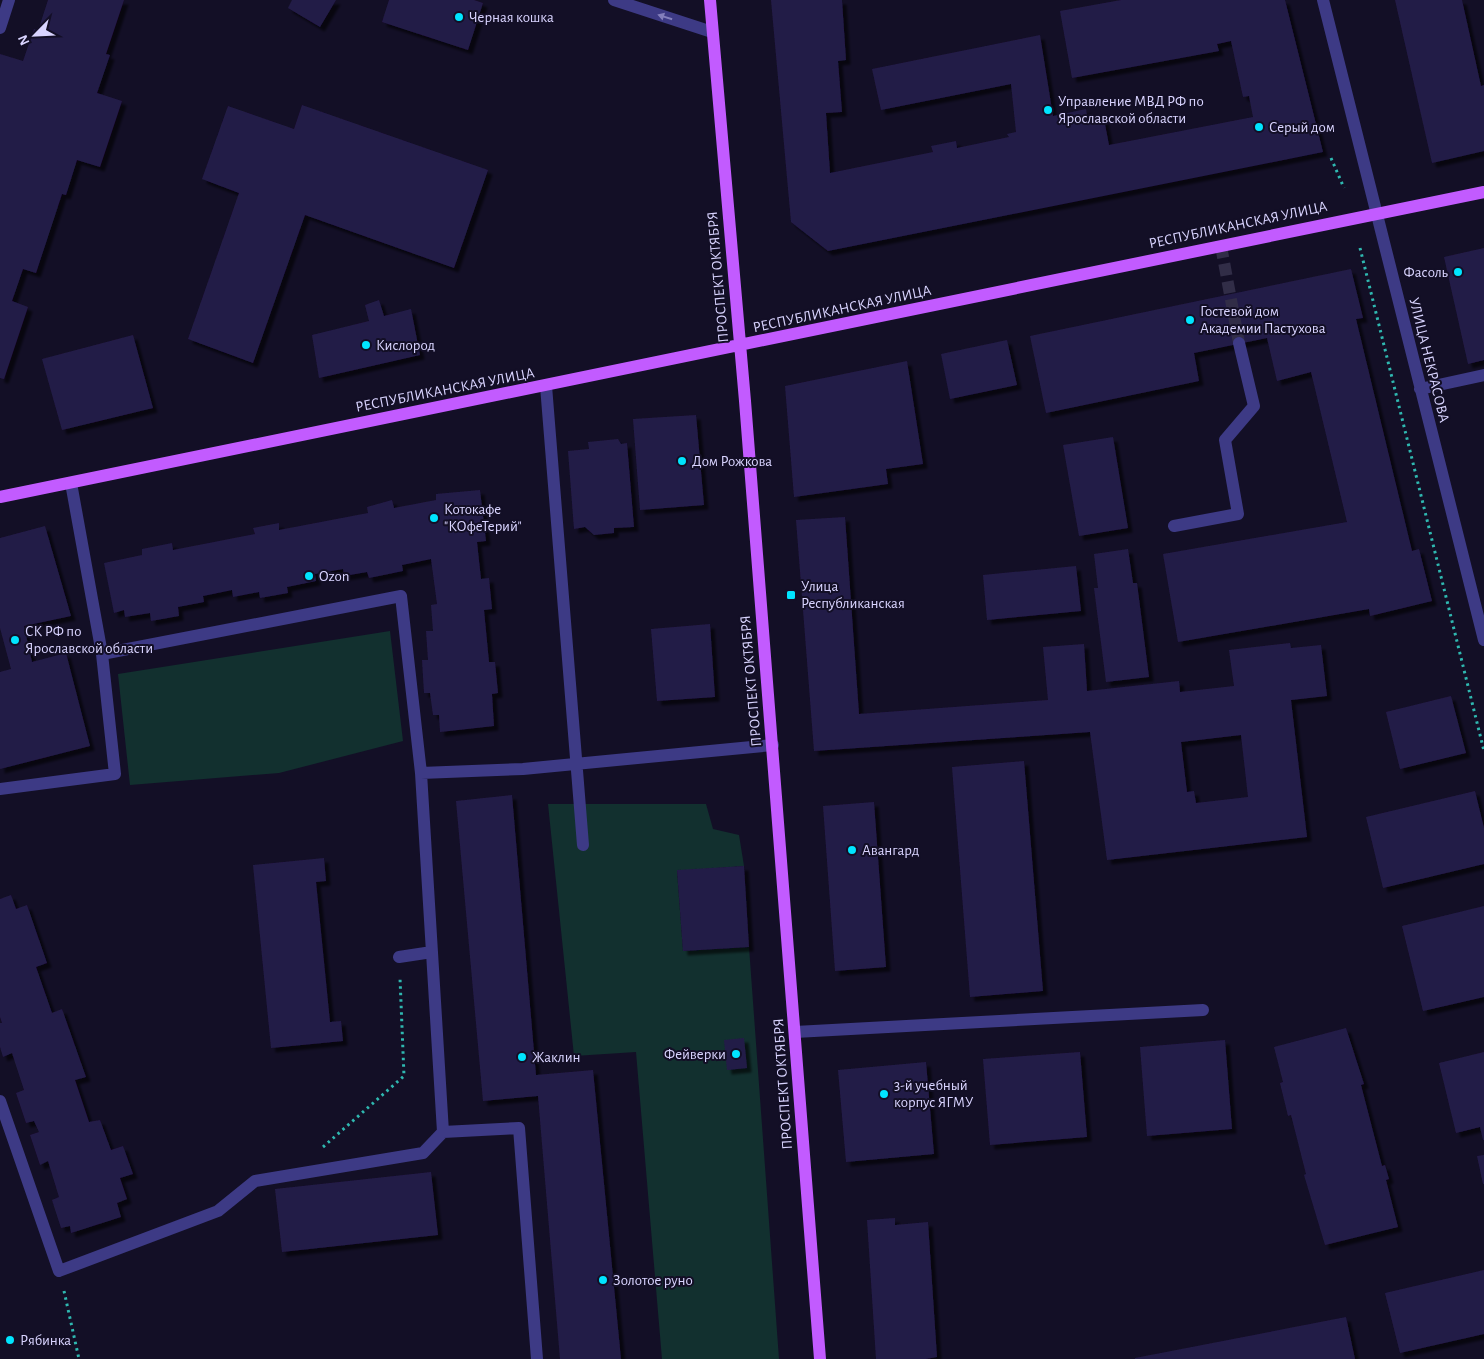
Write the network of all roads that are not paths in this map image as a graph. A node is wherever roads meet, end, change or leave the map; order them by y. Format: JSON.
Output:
{"nodes":[{"id":1,"x":9,"y":0,"type":"edge"},
{"id":2,"x":614,"y":0,"type":"edge"},
{"id":3,"x":710,"y":0,"type":"edge"},
{"id":4,"x":1323,"y":0,"type":"edge"},
{"id":5,"x":0,"y":28,"type":"edge"},
{"id":6,"x":712,"y":32,"type":"junction"},
{"id":7,"x":1484,"y":192,"type":"edge"},
{"id":8,"x":1376,"y":214,"type":"junction"},
{"id":9,"x":1239,"y":344,"type":"tunnel mouth"},
{"id":10,"x":741,"y":346,"type":"junction"},
{"id":11,"x":1484,"y":375,"type":"edge"},
{"id":12,"x":546,"y":386,"type":"junction"},
{"id":13,"x":1420,"y":389,"type":"junction"},
{"id":14,"x":71,"y":483,"type":"junction"},
{"id":15,"x":0,"y":497,"type":"edge"},
{"id":16,"x":1174,"y":526,"type":"dead end"},
{"id":17,"x":1484,"y":640,"type":"edge"},
{"id":18,"x":102,"y":654,"type":"junction"},
{"id":19,"x":773,"y":745,"type":"junction"},
{"id":20,"x":576,"y":764,"type":"junction"},
{"id":21,"x":422,"y":773,"type":"junction"},
{"id":22,"x":0,"y":789,"type":"edge"},
{"id":23,"x":583,"y":845,"type":"dead end"},
{"id":24,"x":432,"y":952,"type":"junction"},
{"id":25,"x":399,"y":957,"type":"road end"},
{"id":26,"x":1203,"y":1010,"type":"dead end"},
{"id":27,"x":795,"y":1032,"type":"junction"},
{"id":28,"x":0,"y":1101,"type":"edge"},
{"id":29,"x":443,"y":1132,"type":"junction"},
{"id":30,"x":537,"y":1359,"type":"edge"},
{"id":31,"x":820,"y":1359,"type":"edge"}],
"edges":[{"from":1,"to":5,"type":"street"},
{"from":6,"to":2,"type":"street","one_way":true},
{"from":3,"to":6,"type":"main road","name":"ПРОСПЕКТ ОКТЯБРЯ"},
{"from":4,"to":8,"type":"street","name":"УЛИЦА НЕКРАСОВА"},
{"from":6,"to":10,"type":"main road","name":"ПРОСПЕКТ ОКТЯБРЯ"},
{"from":7,"to":8,"type":"main road","name":"РЕСПУБЛИКАНСКАЯ УЛИЦА"},
{"from":8,"to":10,"type":"main road","name":"РЕСПУБЛИКАНСКАЯ УЛИЦА"},
{"from":8,"to":13,"type":"street","name":"УЛИЦА НЕКРАСОВА"},
{"from":9,"to":16,"type":"street"},
{"from":10,"to":12,"type":"main road","name":"РЕСПУБЛИКАНСКАЯ УЛИЦА"},
{"from":10,"to":19,"type":"main road","name":"ПРОСПЕКТ ОКТЯБРЯ"},
{"from":11,"to":13,"type":"street"},
{"from":12,"to":14,"type":"main road","name":"РЕСПУБЛИКАНСКАЯ УЛИЦА"},
{"from":12,"to":20,"type":"street"},
{"from":13,"to":17,"type":"street","name":"УЛИЦА НЕКРАСОВА"},
{"from":14,"to":15,"type":"main road","name":"РЕСПУБЛИКАНСКАЯ УЛИЦА"},
{"from":14,"to":18,"type":"street"},
{"from":18,"to":21,"type":"street"},
{"from":18,"to":22,"type":"street"},
{"from":19,"to":20,"type":"street"},
{"from":19,"to":27,"type":"main road","name":"ПРОСПЕКТ ОКТЯБРЯ"},
{"from":20,"to":21,"type":"street"},
{"from":20,"to":23,"type":"street"},
{"from":21,"to":24,"type":"street"},
{"from":24,"to":25,"type":"street"},
{"from":24,"to":29,"type":"street"},
{"from":26,"to":27,"type":"street"},
{"from":27,"to":31,"type":"main road","name":"ПРОСПЕКТ ОКТЯБРЯ"},
{"from":28,"to":29,"type":"street"},
{"from":29,"to":30,"type":"street"}]}
